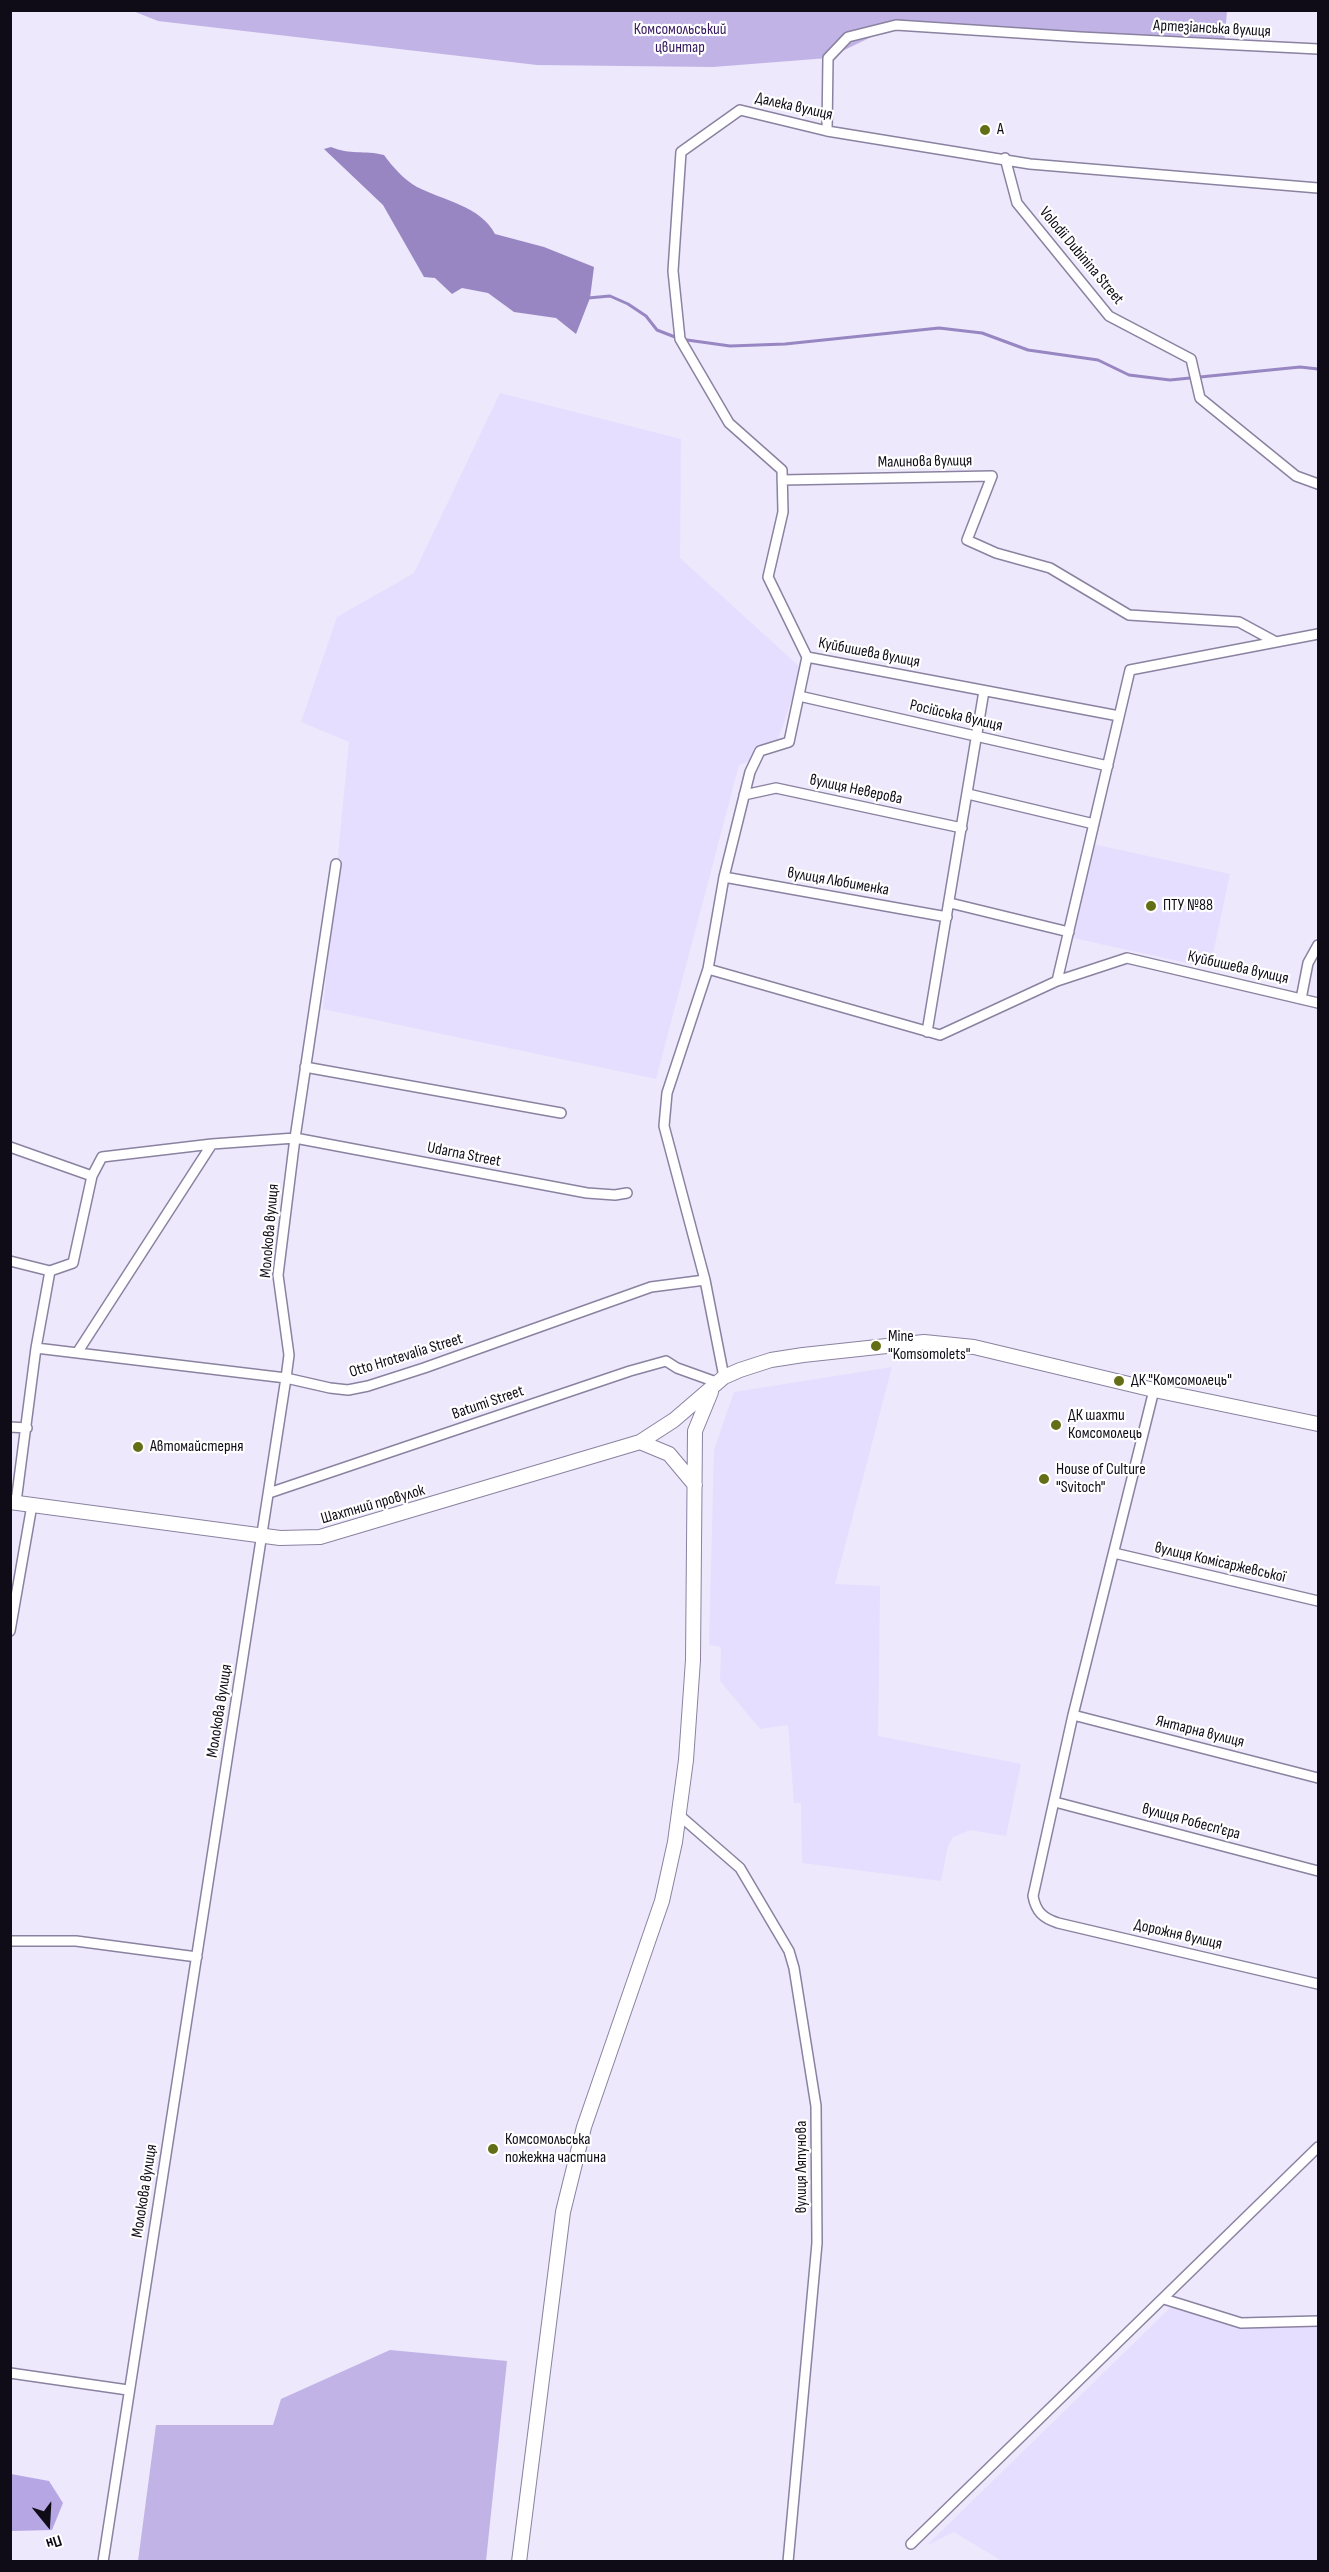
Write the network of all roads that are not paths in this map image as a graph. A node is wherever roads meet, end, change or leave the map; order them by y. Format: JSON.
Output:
{"nodes":[{"id":1,"x":1318,"y":49,"type":"edge"},
{"id":2,"x":827,"y":131,"type":"junction"},
{"id":3,"x":1005,"y":158,"type":"junction"},
{"id":4,"x":1318,"y":188,"type":"edge"},
{"id":5,"x":782,"y":480,"type":"junction"},
{"id":6,"x":1318,"y":484,"type":"edge"},
{"id":7,"x":1318,"y":634,"type":"edge"},
{"id":8,"x":1276,"y":642,"type":"junction"},
{"id":9,"x":807,"y":657,"type":"junction"},
{"id":10,"x":984,"y":691,"type":"junction"},
{"id":11,"x":799,"y":696,"type":"junction"},
{"id":12,"x":1119,"y":716,"type":"junction"},
{"id":13,"x":977,"y":736,"type":"junction"},
{"id":14,"x":1108,"y":766,"type":"junction"},
{"id":15,"x":968,"y":794,"type":"junction"},
{"id":16,"x":744,"y":795,"type":"junction"},
{"id":17,"x":1094,"y":824,"type":"junction"},
{"id":18,"x":962,"y":828,"type":"junction"},
{"id":19,"x":336,"y":864,"type":"dead end"},
{"id":20,"x":724,"y":877,"type":"junction"},
{"id":21,"x":950,"y":903,"type":"junction"},
{"id":22,"x":947,"y":917,"type":"junction"},
{"id":23,"x":1069,"y":932,"type":"junction"},
{"id":24,"x":1318,"y":945,"type":"edge"},
{"id":25,"x":708,"y":969,"type":"junction"},
{"id":26,"x":1057,"y":981,"type":"junction"},
{"id":27,"x":1301,"y":999,"type":"junction"},
{"id":28,"x":1318,"y":1003,"type":"edge"},
{"id":29,"x":927,"y":1032,"type":"junction"},
{"id":30,"x":305,"y":1067,"type":"junction"},
{"id":31,"x":561,"y":1113,"type":"dead end"},
{"id":32,"x":295,"y":1138,"type":"junction"},
{"id":33,"x":212,"y":1144,"type":"junction"},
{"id":34,"x":10,"y":1147,"type":"edge"},
{"id":35,"x":93,"y":1176,"type":"junction"},
{"id":36,"x":627,"y":1193,"type":"dead end"},
{"id":37,"x":10,"y":1261,"type":"edge"},
{"id":38,"x":50,"y":1271,"type":"junction"},
{"id":39,"x":705,"y":1280,"type":"junction"},
{"id":40,"x":36,"y":1348,"type":"junction"},
{"id":41,"x":77,"y":1353,"type":"junction"},
{"id":42,"x":286,"y":1378,"type":"junction"},
{"id":43,"x":720,"y":1379,"type":"junction"},
{"id":44,"x":1154,"y":1390,"type":"junction"},
{"id":45,"x":1318,"y":1424,"type":"edge"},
{"id":46,"x":10,"y":1427,"type":"edge"},
{"id":47,"x":27,"y":1428,"type":"junction"},
{"id":48,"x":640,"y":1443,"type":"junction"},
{"id":49,"x":695,"y":1485,"type":"junction"},
{"id":50,"x":269,"y":1493,"type":"junction"},
{"id":51,"x":13,"y":1502,"type":"edge"},
{"id":52,"x":32,"y":1505,"type":"junction"},
{"id":53,"x":262,"y":1536,"type":"junction"},
{"id":54,"x":1114,"y":1553,"type":"junction"},
{"id":55,"x":1318,"y":1601,"type":"edge"},
{"id":56,"x":11,"y":1623,"type":"edge"},
{"id":57,"x":1073,"y":1715,"type":"junction"},
{"id":58,"x":1318,"y":1778,"type":"edge"},
{"id":59,"x":1055,"y":1802,"type":"junction"},
{"id":60,"x":679,"y":1815,"type":"junction"},
{"id":61,"x":1318,"y":1871,"type":"edge"},
{"id":62,"x":10,"y":1941,"type":"edge"},
{"id":63,"x":197,"y":1957,"type":"junction"},
{"id":64,"x":1318,"y":1984,"type":"edge"},
{"id":65,"x":1318,"y":2147,"type":"edge"},
{"id":66,"x":1164,"y":2299,"type":"junction"},
{"id":67,"x":1318,"y":2321,"type":"edge"},
{"id":68,"x":10,"y":2373,"type":"edge"},
{"id":69,"x":128,"y":2390,"type":"junction"},
{"id":70,"x":911,"y":2544,"type":"dead end"},
{"id":71,"x":102,"y":2562,"type":"edge"},
{"id":72,"x":519,"y":2562,"type":"edge"},
{"id":73,"x":788,"y":2562,"type":"edge"}],
"edges":[{"from":1,"to":2,"type":"street","name":"Артезіанська вулиця"},
{"from":2,"to":3,"type":"street","name":"Далека вулиця"},
{"from":2,"to":5,"type":"street","name":"Далека вулиця"},
{"from":3,"to":4,"type":"street","name":"Далека вулиця"},
{"from":3,"to":6,"type":"street","name":"Volodii Dubinina Street"},
{"from":5,"to":8,"type":"street","name":"Малинова вулиця"},
{"from":5,"to":9,"type":"street"},
{"from":7,"to":8,"type":"street"},
{"from":8,"to":12,"type":"street"},
{"from":9,"to":10,"type":"street","name":"Куйбишева вулиця"},
{"from":9,"to":11,"type":"street","name":"Куйбишева вулиця"},
{"from":10,"to":12,"type":"street","name":"Куйбишева вулиця"},
{"from":10,"to":13,"type":"street"},
{"from":11,"to":13,"type":"street","name":"Російська вулиця"},
{"from":11,"to":16,"type":"street","name":"Куйбишева вулиця"},
{"from":12,"to":14,"type":"street"},
{"from":13,"to":14,"type":"street","name":"Російська вулиця"},
{"from":13,"to":15,"type":"street"},
{"from":14,"to":17,"type":"street"},
{"from":15,"to":17,"type":"street"},
{"from":15,"to":18,"type":"street"},
{"from":16,"to":18,"type":"street","name":"вулиця Неверова"},
{"from":16,"to":20,"type":"street","name":"Куйбишева вулиця"},
{"from":17,"to":23,"type":"street"},
{"from":18,"to":21,"type":"street"},
{"from":19,"to":30,"type":"street","name":"Молокова вулиця"},
{"from":20,"to":22,"type":"street","name":"вулиця Любименка"},
{"from":20,"to":25,"type":"street","name":"Куйбишева вулиця"},
{"from":21,"to":22,"type":"street"},
{"from":21,"to":23,"type":"street"},
{"from":22,"to":29,"type":"street"},
{"from":23,"to":26,"type":"street"},
{"from":24,"to":27,"type":"street"},
{"from":25,"to":29,"type":"street","name":"Куйбишева вулиця"},
{"from":25,"to":39,"type":"street","name":"Куйбишева вулиця"},
{"from":26,"to":27,"type":"street","name":"Куйбишева вулиця"},
{"from":26,"to":29,"type":"street","name":"Куйбишева вулиця"},
{"from":27,"to":28,"type":"street","name":"Куйбишева вулиця"},
{"from":30,"to":31,"type":"street"},
{"from":30,"to":32,"type":"street","name":"Молокова вулиця"},
{"from":32,"to":33,"type":"street","name":"Udarna Street"},
{"from":32,"to":36,"type":"street","name":"Udarna Street"},
{"from":32,"to":42,"type":"street","name":"Молокова вулиця"},
{"from":33,"to":35,"type":"street","name":"Udarna Street"},
{"from":33,"to":41,"type":"street"},
{"from":34,"to":35,"type":"street"},
{"from":35,"to":38,"type":"street"},
{"from":37,"to":38,"type":"street"},
{"from":38,"to":40,"type":"street"},
{"from":39,"to":42,"type":"street","name":"Otto Hrotevalia Street"},
{"from":39,"to":43,"type":"street","name":"Куйбишева вулиця"},
{"from":40,"to":41,"type":"street","name":"Otto Hrotevalia Street"},
{"from":40,"to":47,"type":"street"},
{"from":41,"to":42,"type":"street","name":"Otto Hrotevalia Street"},
{"from":42,"to":50,"type":"street","name":"Молокова вулиця"},
{"from":43,"to":44,"type":"street"},
{"from":43,"to":48,"type":"street","name":"Шахтний провулок"},
{"from":43,"to":49,"type":"street"},
{"from":43,"to":50,"type":"street","name":"Batumi Street"},
{"from":44,"to":45,"type":"street"},
{"from":44,"to":54,"type":"street"},
{"from":46,"to":47,"type":"street"},
{"from":47,"to":51,"type":"street"},
{"from":48,"to":49,"type":"street"},
{"from":48,"to":53,"type":"street","name":"Шахтний провулок"},
{"from":49,"to":60,"type":"street"},
{"from":50,"to":53,"type":"street","name":"Молокова вулиця"},
{"from":51,"to":52,"type":"street","name":"Шахтний провулок"},
{"from":52,"to":53,"type":"street","name":"Шахтний провулок"},
{"from":52,"to":56,"type":"street"},
{"from":53,"to":63,"type":"street","name":"Молокова вулиця"},
{"from":54,"to":55,"type":"street","name":"вулиця Комісаржевської"},
{"from":54,"to":57,"type":"street"},
{"from":57,"to":58,"type":"street","name":"Янтарна вулиця"},
{"from":57,"to":59,"type":"street"},
{"from":59,"to":61,"type":"street","name":"вулиця Робесп'єра"},
{"from":59,"to":64,"type":"street","name":"Дорожня вулиця"},
{"from":60,"to":72,"type":"street"},
{"from":60,"to":73,"type":"street","name":"вулиця Ляпунова"},
{"from":62,"to":63,"type":"street"},
{"from":63,"to":69,"type":"street","name":"Молокова вулиця"},
{"from":65,"to":66,"type":"street"},
{"from":66,"to":67,"type":"street"},
{"from":66,"to":70,"type":"street"},
{"from":68,"to":69,"type":"street"},
{"from":69,"to":71,"type":"street","name":"Молокова вулиця"}]}
